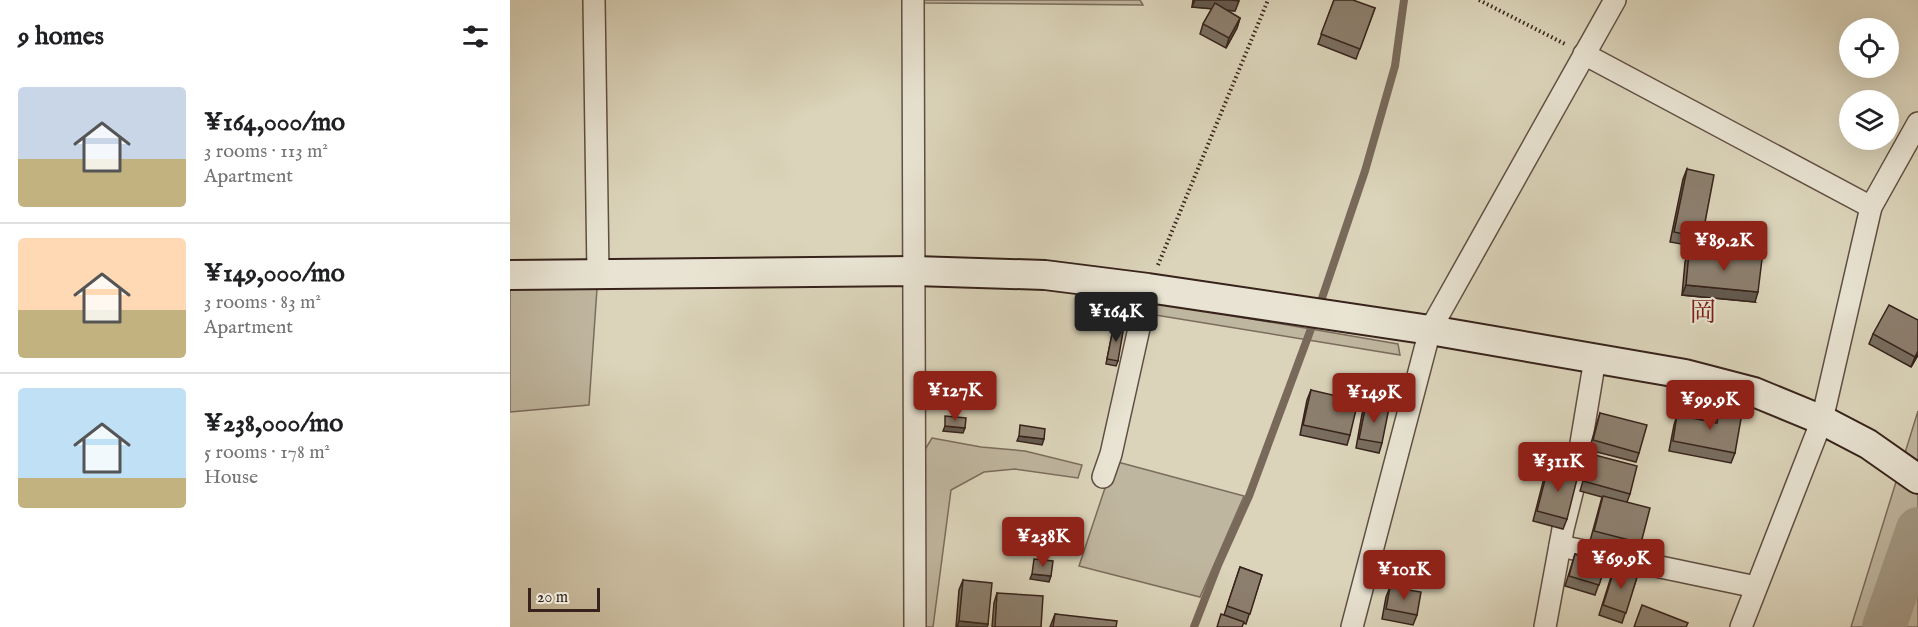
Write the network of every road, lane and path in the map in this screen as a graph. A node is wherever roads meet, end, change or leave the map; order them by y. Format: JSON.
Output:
{"nodes":[{"id":1,"x":594,"y":0,"type":"edge"},
{"id":2,"x":913,"y":0,"type":"edge"},
{"id":3,"x":1268,"y":0,"type":"edge"},
{"id":4,"x":1479,"y":0,"type":"edge"},
{"id":5,"x":1615,"y":0,"type":"edge"},
{"id":6,"x":1584,"y":54,"type":"junction"},
{"id":7,"x":1918,"y":123,"type":"edge"},
{"id":8,"x":1871,"y":207,"type":"junction"},
{"id":9,"x":915,"y":271,"type":"junction"},
{"id":10,"x":598,"y":274,"type":"junction"},
{"id":11,"x":510,"y":275,"type":"edge"},
{"id":12,"x":1148,"y":288,"type":"junction"},
{"id":13,"x":1430,"y":330,"type":"junction"},
{"id":14,"x":1595,"y":359,"type":"junction"},
{"id":15,"x":1822,"y":420,"type":"junction"},
{"id":16,"x":1913,"y":476,"type":"edge"},
{"id":17,"x":1103,"y":477,"type":"dead end"},
{"id":18,"x":1560,"y":546,"type":"junction"},
{"id":19,"x":1756,"y":587,"type":"junction"},
{"id":20,"x":915,"y":627,"type":"edge"},
{"id":21,"x":1352,"y":627,"type":"edge"},
{"id":22,"x":1545,"y":627,"type":"edge"},
{"id":23,"x":1741,"y":627,"type":"edge"}],
"edges":[{"from":1,"to":10,"type":"street"},
{"from":2,"to":9,"type":"street"},
{"from":3,"to":12,"type":"path"},
{"from":4,"to":6,"type":"path"},
{"from":5,"to":6,"type":"street"},
{"from":6,"to":8,"type":"street"},
{"from":6,"to":13,"type":"street"},
{"from":7,"to":8,"type":"street"},
{"from":8,"to":15,"type":"street"},
{"from":9,"to":10,"type":"street"},
{"from":9,"to":12,"type":"street"},
{"from":9,"to":20,"type":"street"},
{"from":10,"to":11,"type":"street"},
{"from":12,"to":13,"type":"street"},
{"from":12,"to":17,"type":"street"},
{"from":13,"to":14,"type":"street"},
{"from":13,"to":21,"type":"street"},
{"from":14,"to":15,"type":"street"},
{"from":14,"to":18,"type":"street"},
{"from":15,"to":16,"type":"street"},
{"from":15,"to":19,"type":"street"},
{"from":18,"to":19,"type":"street"},
{"from":18,"to":22,"type":"street"},
{"from":19,"to":23,"type":"street"}]}
